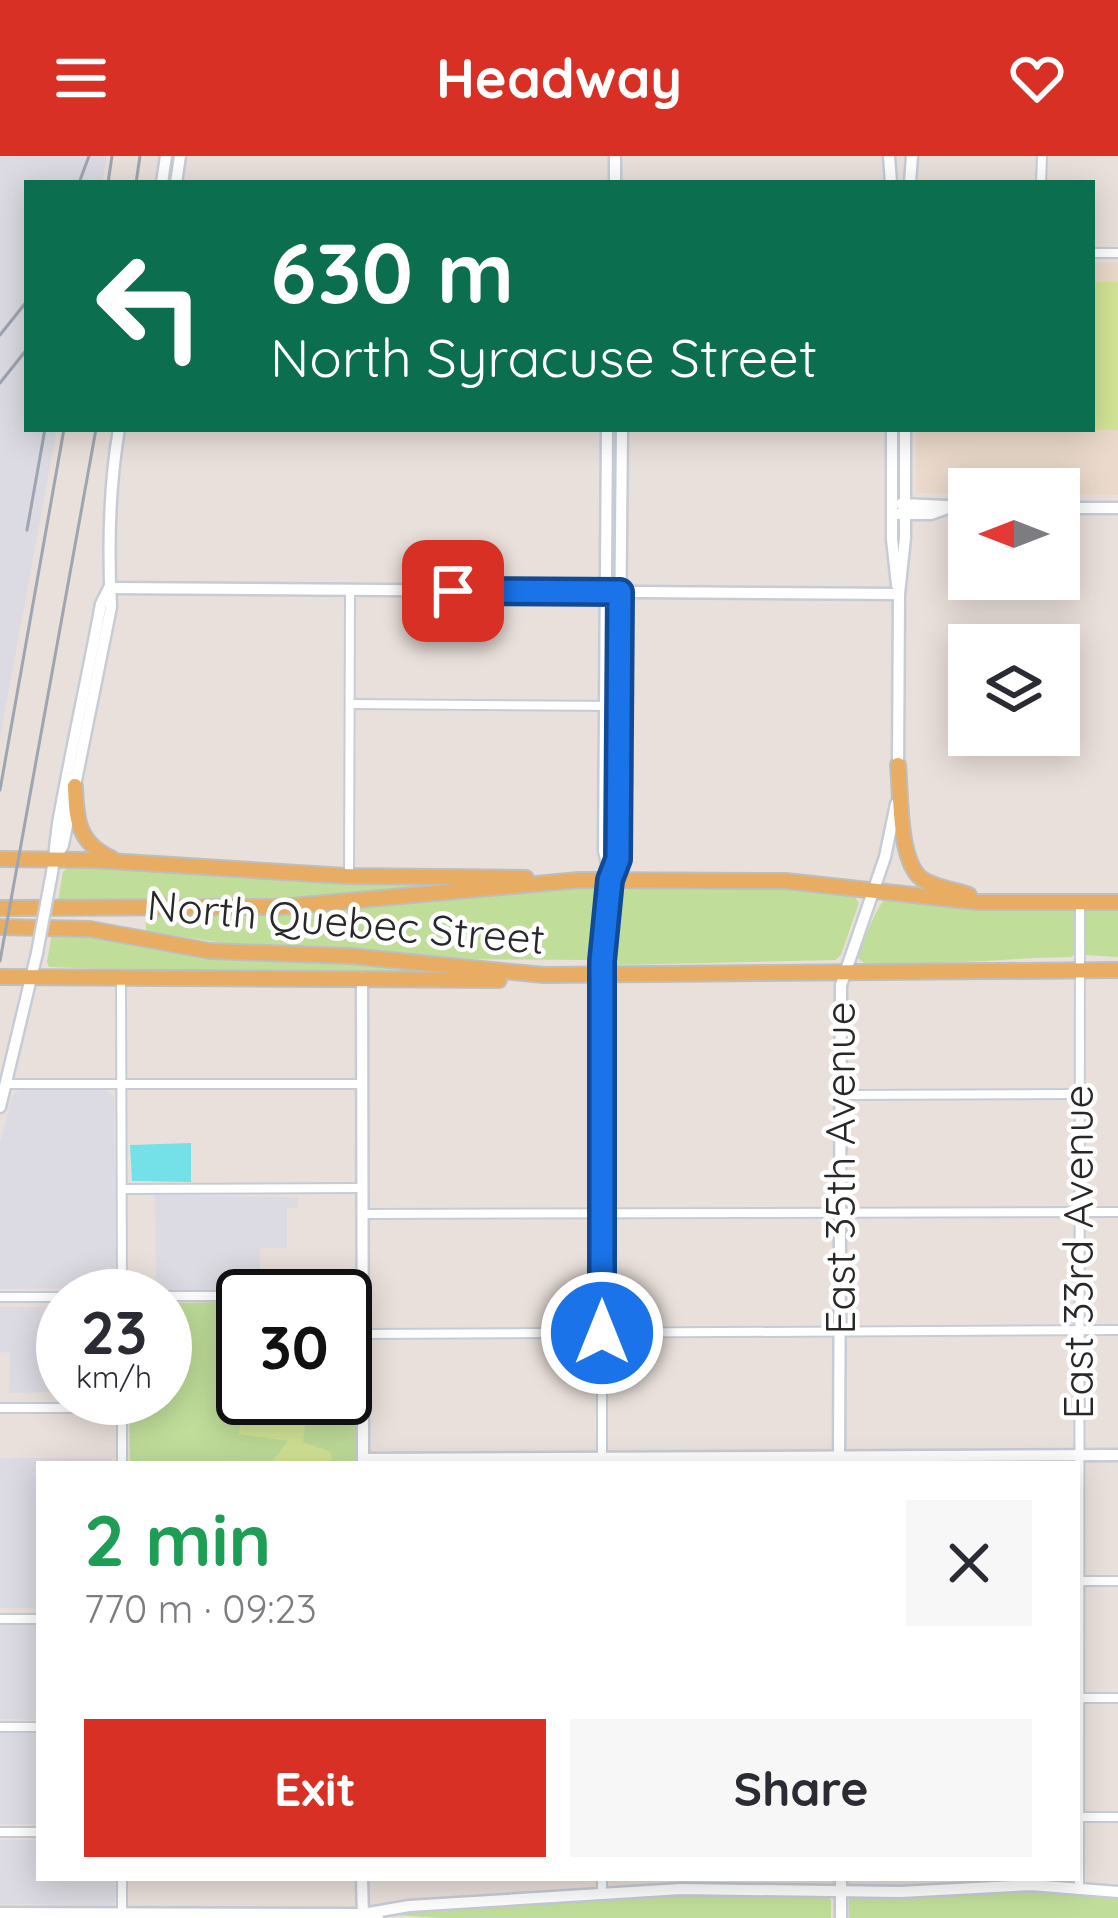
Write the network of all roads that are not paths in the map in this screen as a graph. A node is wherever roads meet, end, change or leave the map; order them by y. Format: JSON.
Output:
{"nodes":[{"id":1,"x":119,"y":432,"type":"edge"},
{"id":2,"x":608,"y":432,"type":"edge"},
{"id":3,"x":622,"y":432,"type":"edge"},
{"id":4,"x":892,"y":432,"type":"edge"},
{"id":5,"x":905,"y":432,"type":"edge"},
{"id":6,"x":948,"y":508,"type":"edge"},
{"id":7,"x":1080,"y":508,"type":"edge"},
{"id":8,"x":1118,"y":508,"type":"edge"},
{"id":9,"x":898,"y":509,"type":"junction"},
{"id":10,"x":109,"y":588,"type":"junction"},
{"id":11,"x":350,"y":590,"type":"junction"},
{"id":12,"x":606,"y":592,"type":"junction"},
{"id":13,"x":620,"y":592,"type":"junction"},
{"id":14,"x":899,"y":594,"type":"junction"},
{"id":15,"x":350,"y":704,"type":"junction"},
{"id":16,"x":605,"y":706,"type":"junction"},
{"id":17,"x":620,"y":706,"type":"junction"},
{"id":18,"x":898,"y":765,"type":"junction"},
{"id":19,"x":75,"y":786,"type":"junction"},
{"id":20,"x":0,"y":859,"type":"edge"},
{"id":21,"x":55,"y":859,"type":"junction"},
{"id":22,"x":122,"y":862,"type":"junction"},
{"id":23,"x":349,"y":876,"type":"junction"},
{"id":24,"x":579,"y":880,"type":"junction"},
{"id":25,"x":610,"y":880,"type":"junction"},
{"id":26,"x":874,"y":889,"type":"junction"},
{"id":27,"x":992,"y":902,"type":"junction"},
{"id":28,"x":1080,"y":902,"type":"junction"},
{"id":29,"x":1118,"y":902,"type":"edge"},
{"id":30,"x":0,"y":908,"type":"edge"},
{"id":31,"x":0,"y":927,"type":"edge"},
{"id":32,"x":1079,"y":970,"type":"junction"},
{"id":33,"x":1118,"y":970,"type":"edge"},
{"id":34,"x":844,"y":972,"type":"junction"},
{"id":35,"x":544,"y":975,"type":"junction"},
{"id":36,"x":602,"y":976,"type":"junction"},
{"id":37,"x":0,"y":977,"type":"edge"},
{"id":38,"x":32,"y":977,"type":"junction"},
{"id":39,"x":121,"y":977,"type":"junction"},
{"id":40,"x":362,"y":977,"type":"junction"},
{"id":41,"x":5,"y":1084,"type":"junction"},
{"id":42,"x":122,"y":1084,"type":"junction"},
{"id":43,"x":362,"y":1084,"type":"junction"},
{"id":44,"x":1078,"y":1094,"type":"junction"},
{"id":45,"x":839,"y":1095,"type":"junction"},
{"id":46,"x":0,"y":1107,"type":"edge"},
{"id":47,"x":362,"y":1188,"type":"junction"},
{"id":48,"x":122,"y":1189,"type":"junction"},
{"id":49,"x":1118,"y":1212,"type":"edge"},
{"id":50,"x":838,"y":1213,"type":"junction"},
{"id":51,"x":1078,"y":1213,"type":"junction"},
{"id":52,"x":362,"y":1214,"type":"junction"},
{"id":53,"x":601,"y":1214,"type":"junction"},
{"id":54,"x":122,"y":1269,"type":"edge"},
{"id":55,"x":362,"y":1269,"type":"edge"},
{"id":56,"x":0,"y":1297,"type":"edge"},
{"id":57,"x":36,"y":1297,"type":"edge"},
{"id":58,"x":1078,"y":1330,"type":"junction"},
{"id":59,"x":1118,"y":1330,"type":"edge"},
{"id":60,"x":839,"y":1331,"type":"junction"},
{"id":61,"x":602,"y":1333,"type":"junction"},
{"id":62,"x":372,"y":1334,"type":"edge"},
{"id":63,"x":36,"y":1407,"type":"edge"},
{"id":64,"x":0,"y":1408,"type":"edge"},
{"id":65,"x":122,"y":1425,"type":"edge"},
{"id":66,"x":363,"y":1425,"type":"edge"},
{"id":67,"x":1118,"y":1455,"type":"edge"},
{"id":68,"x":1078,"y":1456,"type":"junction"},
{"id":69,"x":839,"y":1460,"type":"edge"},
{"id":70,"x":122,"y":1461,"type":"edge"},
{"id":71,"x":363,"y":1461,"type":"edge"},
{"id":72,"x":602,"y":1461,"type":"edge"},
{"id":73,"x":1078,"y":1461,"type":"edge"},
{"id":74,"x":1080,"y":1581,"type":"edge"},
{"id":75,"x":1118,"y":1581,"type":"edge"},
{"id":76,"x":0,"y":1619,"type":"edge"},
{"id":77,"x":36,"y":1619,"type":"edge"},
{"id":78,"x":1080,"y":1698,"type":"edge"},
{"id":79,"x":1118,"y":1698,"type":"edge"},
{"id":80,"x":0,"y":1726,"type":"edge"},
{"id":81,"x":36,"y":1727,"type":"edge"},
{"id":82,"x":1080,"y":1817,"type":"edge"},
{"id":83,"x":1118,"y":1817,"type":"edge"},
{"id":84,"x":0,"y":1832,"type":"edge"},
{"id":85,"x":36,"y":1832,"type":"edge"},
{"id":86,"x":122,"y":1881,"type":"edge"},
{"id":87,"x":362,"y":1881,"type":"edge"},
{"id":88,"x":602,"y":1881,"type":"edge"},
{"id":89,"x":1078,"y":1881,"type":"edge"},
{"id":90,"x":841,"y":1884,"type":"edge"},
{"id":91,"x":1078,"y":1890,"type":"junction"},
{"id":92,"x":602,"y":1892,"type":"junction"},
{"id":93,"x":1118,"y":1892,"type":"edge"},
{"id":94,"x":0,"y":1913,"type":"edge"},
{"id":95,"x":122,"y":1916,"type":"edge"},
{"id":96,"x":363,"y":1916,"type":"edge"},
{"id":97,"x":379,"y":1918,"type":"edge"},
{"id":98,"x":841,"y":1918,"type":"edge"}],
"edges":[{"from":1,"to":10,"type":"street"},
{"from":2,"to":12,"type":"street"},
{"from":3,"to":13,"type":"street"},
{"from":4,"to":9,"type":"street","name":"East 35th Avenue"},
{"from":5,"to":9,"type":"street","name":"East 35th Avenue"},
{"from":6,"to":9,"type":"street"},
{"from":7,"to":8,"type":"street"},
{"from":9,"to":14,"type":"street","name":"East 35th Avenue"},
{"from":10,"to":11,"type":"street"},
{"from":10,"to":19,"type":"street"},
{"from":10,"to":21,"type":"street"},
{"from":11,"to":12,"type":"street"},
{"from":11,"to":15,"type":"street"},
{"from":12,"to":13,"type":"street"},
{"from":12,"to":16,"type":"street"},
{"from":13,"to":14,"type":"street"},
{"from":13,"to":17,"type":"street"},
{"from":14,"to":18,"type":"street","name":"East 35th Avenue"},
{"from":15,"to":16,"type":"street"},
{"from":15,"to":23,"type":"street"},
{"from":16,"to":17,"type":"street"},
{"from":16,"to":25,"type":"street"},
{"from":17,"to":25,"type":"street"},
{"from":18,"to":26,"type":"street","name":"East 35th Avenue"},
{"from":18,"to":27,"type":"main road"},
{"from":19,"to":21,"type":"street"},
{"from":19,"to":22,"type":"main road"},
{"from":20,"to":21,"type":"main road"},
{"from":21,"to":22,"type":"main road"},
{"from":21,"to":38,"type":"street","bridge":true},
{"from":22,"to":23,"type":"main road"},
{"from":23,"to":24,"type":"main road"},
{"from":24,"to":25,"type":"main road","name":"North Quebec Street"},
{"from":24,"to":30,"type":"main road","name":"North Quebec Street"},
{"from":25,"to":26,"type":"main road","name":"North Quebec Street"},
{"from":25,"to":36,"type":"street"},
{"from":26,"to":27,"type":"main road","name":"North Quebec Street"},
{"from":26,"to":34,"type":"street","name":"East 35th Avenue"},
{"from":27,"to":28,"type":"main road","name":"North Quebec Street"},
{"from":28,"to":29,"type":"main road","name":"North Quebec Street"},
{"from":28,"to":32,"type":"street","name":"East 33rd Avenue"},
{"from":31,"to":35,"type":"main road","name":"North Quebec Street"},
{"from":32,"to":33,"type":"main road","name":"North Quebec Street"},
{"from":32,"to":34,"type":"main road","name":"North Quebec Street"},
{"from":32,"to":44,"type":"street","name":"East 33rd Avenue"},
{"from":34,"to":36,"type":"main road","name":"North Quebec Street"},
{"from":34,"to":45,"type":"street","name":"East 35th Avenue"},
{"from":35,"to":36,"type":"main road","name":"North Quebec Street"},
{"from":35,"to":40,"type":"main road"},
{"from":36,"to":53,"type":"street"},
{"from":37,"to":38,"type":"main road"},
{"from":38,"to":39,"type":"main road"},
{"from":38,"to":41,"type":"street"},
{"from":39,"to":40,"type":"main road"},
{"from":39,"to":42,"type":"street"},
{"from":40,"to":43,"type":"street"},
{"from":41,"to":42,"type":"street"},
{"from":41,"to":46,"type":"street"},
{"from":42,"to":43,"type":"street"},
{"from":42,"to":48,"type":"street"},
{"from":43,"to":47,"type":"street"},
{"from":44,"to":45,"type":"street"},
{"from":44,"to":51,"type":"street","name":"East 33rd Avenue"},
{"from":45,"to":50,"type":"street","name":"East 35th Avenue"},
{"from":47,"to":48,"type":"street"},
{"from":47,"to":52,"type":"street"},
{"from":48,"to":54,"type":"street"},
{"from":49,"to":51,"type":"street"},
{"from":50,"to":51,"type":"street"},
{"from":50,"to":53,"type":"street"},
{"from":50,"to":60,"type":"street","name":"East 35th Avenue"},
{"from":51,"to":58,"type":"street","name":"East 33rd Avenue"},
{"from":52,"to":53,"type":"street"},
{"from":52,"to":55,"type":"street"},
{"from":53,"to":61,"type":"street"},
{"from":56,"to":57,"type":"street"},
{"from":58,"to":59,"type":"street"},
{"from":58,"to":60,"type":"street"},
{"from":58,"to":68,"type":"street","name":"East 33rd Avenue"},
{"from":60,"to":61,"type":"street"},
{"from":60,"to":69,"type":"street","name":"East 35th Avenue"},
{"from":61,"to":62,"type":"street"},
{"from":61,"to":72,"type":"street"},
{"from":63,"to":64,"type":"street"},
{"from":65,"to":70,"type":"street"},
{"from":66,"to":71,"type":"street"},
{"from":67,"to":68,"type":"street"},
{"from":68,"to":69,"type":"street"},
{"from":68,"to":73,"type":"street","name":"East 33rd Avenue"},
{"from":69,"to":72,"type":"street"},
{"from":71,"to":72,"type":"street"},
{"from":74,"to":75,"type":"street"},
{"from":76,"to":77,"type":"street"},
{"from":78,"to":79,"type":"street"},
{"from":80,"to":81,"type":"street"},
{"from":82,"to":83,"type":"street"},
{"from":84,"to":85,"type":"street"},
{"from":86,"to":95,"type":"street"},
{"from":87,"to":96,"type":"street"},
{"from":88,"to":92,"type":"street"},
{"from":89,"to":91,"type":"street","name":"East 33rd Avenue"},
{"from":90,"to":91,"type":"street"},
{"from":90,"to":92,"type":"street"},
{"from":90,"to":98,"type":"street"},
{"from":91,"to":93,"type":"street"},
{"from":92,"to":96,"type":"street"},
{"from":94,"to":95,"type":"street"},
{"from":95,"to":96,"type":"street"},
{"from":96,"to":97,"type":"street"}]}
